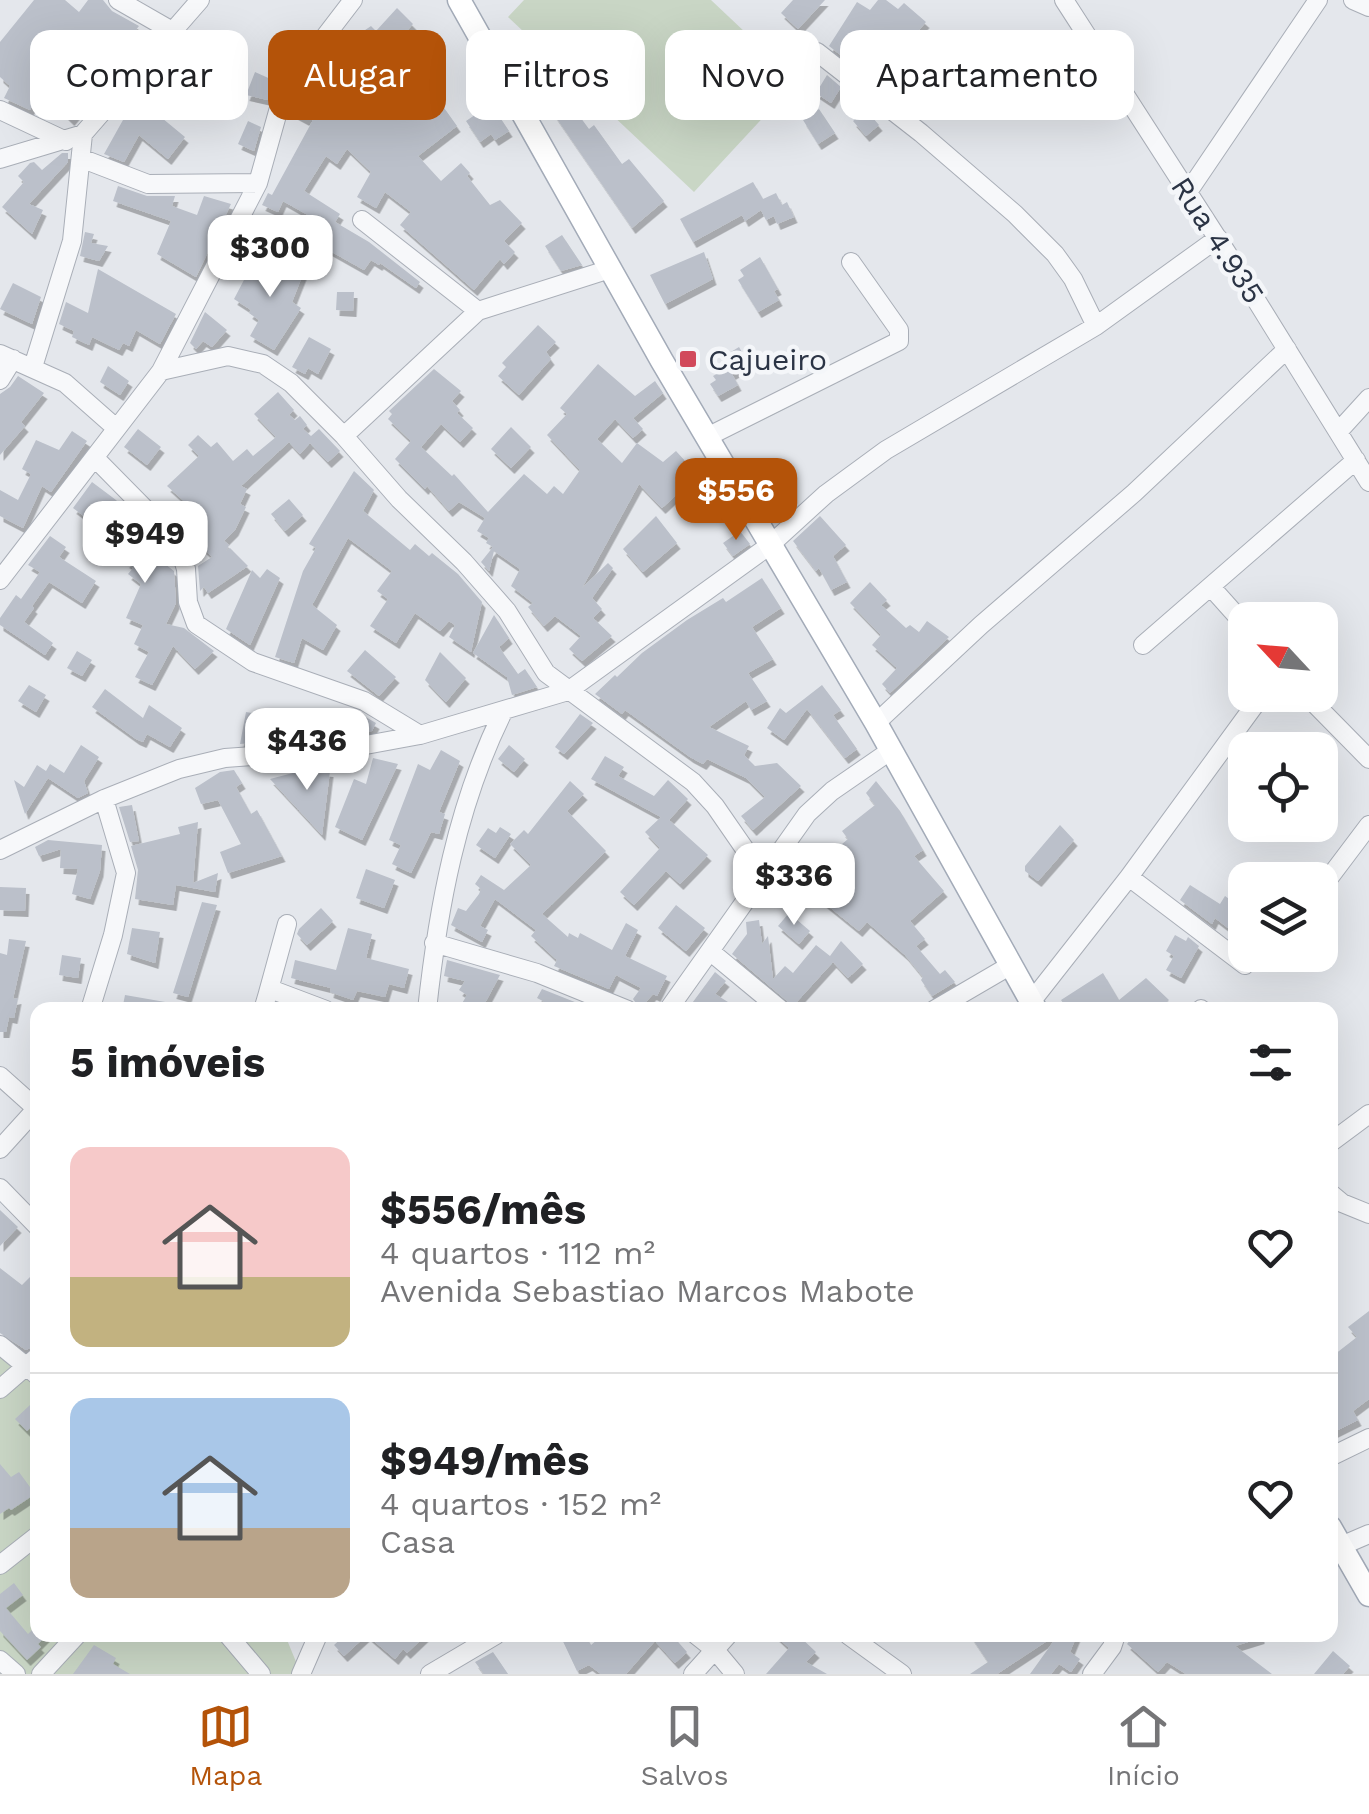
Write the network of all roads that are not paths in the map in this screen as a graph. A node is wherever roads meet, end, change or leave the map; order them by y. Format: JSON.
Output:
{"nodes":[{"id":1,"x":200,"y":0,"type":"edge"},
{"id":2,"x":352,"y":0,"type":"edge"},
{"id":3,"x":459,"y":0,"type":"edge"},
{"id":4,"x":1064,"y":0,"type":"edge"},
{"id":5,"x":1318,"y":0,"type":"edge"},
{"id":6,"x":1353,"y":0,"type":"edge"},
{"id":7,"x":123,"y":1,"type":"edge"},
{"id":8,"x":1369,"y":7,"type":"edge"},
{"id":9,"x":170,"y":30,"type":"edge"},
{"id":10,"x":173,"y":30,"type":"edge"},
{"id":11,"x":820,"y":54,"type":"edge"},
{"id":12,"x":0,"y":110,"type":"edge"},
{"id":13,"x":91,"y":120,"type":"edge"},
{"id":14,"x":75,"y":138,"type":"junction"},
{"id":15,"x":0,"y":159,"type":"edge"},
{"id":16,"x":83,"y":159,"type":"junction"},
{"id":17,"x":258,"y":183,"type":"junction"},
{"id":18,"x":1188,"y":192,"type":"junction"},
{"id":19,"x":362,"y":220,"type":"dead end"},
{"id":20,"x":1218,"y":238,"type":"junction"},
{"id":21,"x":851,"y":262,"type":"dead end"},
{"id":22,"x":610,"y":270,"type":"junction"},
{"id":23,"x":478,"y":311,"type":"junction"},
{"id":24,"x":1096,"y":326,"type":"junction"},
{"id":25,"x":1286,"y":349,"type":"junction"},
{"id":26,"x":7,"y":356,"type":"edge"},
{"id":27,"x":33,"y":367,"type":"junction"},
{"id":28,"x":161,"y":372,"type":"junction"},
{"id":29,"x":0,"y":380,"type":"edge"},
{"id":30,"x":1369,"y":398,"type":"edge"},
{"id":31,"x":116,"y":428,"type":"junction"},
{"id":32,"x":1338,"y":432,"type":"junction"},
{"id":33,"x":344,"y":436,"type":"junction"},
{"id":34,"x":707,"y":437,"type":"junction"},
{"id":35,"x":95,"y":458,"type":"junction"},
{"id":36,"x":1356,"y":460,"type":"junction"},
{"id":37,"x":1369,"y":482,"type":"edge"},
{"id":38,"x":770,"y":545,"type":"junction"},
{"id":39,"x":0,"y":580,"type":"edge"},
{"id":40,"x":1211,"y":587,"type":"junction"},
{"id":41,"x":1228,"y":606,"type":"edge"},
{"id":42,"x":1143,"y":645,"type":"dead end"},
{"id":43,"x":568,"y":691,"type":"junction"},
{"id":44,"x":503,"y":712,"type":"junction"},
{"id":45,"x":1250,"y":712,"type":"edge"},
{"id":46,"x":1323,"y":712,"type":"edge"},
{"id":47,"x":876,"y":724,"type":"junction"},
{"id":48,"x":420,"y":735,"type":"junction"},
{"id":49,"x":890,"y":751,"type":"junction"},
{"id":50,"x":1369,"y":759,"type":"edge"},
{"id":51,"x":104,"y":800,"type":"junction"},
{"id":52,"x":1369,"y":826,"type":"edge"},
{"id":53,"x":0,"y":850,"type":"edge"},
{"id":54,"x":1338,"y":866,"type":"edge"},
{"id":55,"x":762,"y":874,"type":"junction"},
{"id":56,"x":1129,"y":877,"type":"junction"},
{"id":57,"x":287,"y":924,"type":"dead end"},
{"id":58,"x":434,"y":942,"type":"junction"},
{"id":59,"x":711,"y":952,"type":"junction"},
{"id":60,"x":1228,"y":952,"type":"edge"},
{"id":61,"x":1011,"y":965,"type":"junction"},
{"id":62,"x":92,"y":1002,"type":"edge"},
{"id":63,"x":266,"y":1002,"type":"edge"},
{"id":64,"x":305,"y":1002,"type":"edge"},
{"id":65,"x":428,"y":1002,"type":"edge"},
{"id":66,"x":608,"y":1002,"type":"edge"},
{"id":67,"x":674,"y":1002,"type":"edge"},
{"id":68,"x":771,"y":1002,"type":"edge"},
{"id":69,"x":948,"y":1002,"type":"edge"},
{"id":70,"x":1032,"y":1002,"type":"edge"},
{"id":71,"x":1037,"y":1002,"type":"edge"},
{"id":72,"x":0,"y":1076,"type":"edge"},
{"id":73,"x":30,"y":1102,"type":"edge"},
{"id":74,"x":1369,"y":1114,"type":"edge"},
{"id":75,"x":30,"y":1116,"type":"edge"},
{"id":76,"x":1338,"y":1137,"type":"edge"},
{"id":77,"x":0,"y":1149,"type":"edge"},
{"id":78,"x":0,"y":1188,"type":"edge"},
{"id":79,"x":1338,"y":1200,"type":"edge"},
{"id":80,"x":1369,"y":1214,"type":"edge"},
{"id":81,"x":30,"y":1219,"type":"edge"},
{"id":82,"x":0,"y":1345,"type":"edge"},
{"id":83,"x":30,"y":1364,"type":"edge"},
{"id":84,"x":30,"y":1369,"type":"edge"},
{"id":85,"x":0,"y":1389,"type":"edge"},
{"id":86,"x":1369,"y":1438,"type":"edge"},
{"id":87,"x":1338,"y":1453,"type":"edge"},
{"id":88,"x":1369,"y":1534,"type":"edge"},
{"id":89,"x":1338,"y":1538,"type":"edge"},
{"id":90,"x":30,"y":1541,"type":"edge"},
{"id":91,"x":1338,"y":1544,"type":"edge"},
{"id":92,"x":0,"y":1565,"type":"edge"},
{"id":93,"x":1369,"y":1594,"type":"edge"},
{"id":94,"x":71,"y":1642,"type":"edge"},
{"id":95,"x":234,"y":1642,"type":"edge"},
{"id":96,"x":315,"y":1642,"type":"edge"},
{"id":97,"x":468,"y":1642,"type":"edge"},
{"id":98,"x":705,"y":1642,"type":"edge"},
{"id":99,"x":722,"y":1642,"type":"edge"},
{"id":100,"x":858,"y":1642,"type":"edge"},
{"id":101,"x":1114,"y":1642,"type":"edge"},
{"id":102,"x":715,"y":1650,"type":"junction"},
{"id":103,"x":0,"y":1660,"type":"edge"},
{"id":104,"x":438,"y":1673,"type":"edge"},
{"id":105,"x":16,"y":1674,"type":"edge"},
{"id":106,"x":41,"y":1674,"type":"edge"},
{"id":107,"x":261,"y":1674,"type":"edge"},
{"id":108,"x":301,"y":1674,"type":"edge"},
{"id":109,"x":693,"y":1674,"type":"edge"},
{"id":110,"x":736,"y":1674,"type":"edge"},
{"id":111,"x":902,"y":1674,"type":"edge"},
{"id":112,"x":1092,"y":1674,"type":"edge"}],
"edges":[{"from":1,"to":10,"type":"street"},
{"from":2,"to":17,"type":"street"},
{"from":3,"to":22,"type":"main road"},
{"from":4,"to":18,"type":"street","name":"Rua 4.935"},
{"from":5,"to":18,"type":"street"},
{"from":6,"to":8,"type":"street"},
{"from":7,"to":9,"type":"street"},
{"from":11,"to":24,"type":"street"},
{"from":12,"to":14,"type":"street"},
{"from":13,"to":14,"type":"street"},
{"from":14,"to":15,"type":"street"},
{"from":14,"to":16,"type":"street"},
{"from":16,"to":17,"type":"street"},
{"from":16,"to":27,"type":"street"},
{"from":17,"to":28,"type":"street"},
{"from":18,"to":20,"type":"street","name":"Rua 4.935"},
{"from":19,"to":23,"type":"street"},
{"from":20,"to":24,"type":"street"},
{"from":20,"to":25,"type":"street","name":"Rua 4.935"},
{"from":21,"to":34,"type":"street"},
{"from":22,"to":23,"type":"street"},
{"from":22,"to":34,"type":"main road"},
{"from":23,"to":33,"type":"street"},
{"from":24,"to":38,"type":"street"},
{"from":25,"to":32,"type":"street","name":"Rua 4.935"},
{"from":25,"to":47,"type":"street"},
{"from":26,"to":27,"type":"street"},
{"from":26,"to":29,"type":"street"},
{"from":27,"to":31,"type":"street"},
{"from":28,"to":31,"type":"street"},
{"from":28,"to":33,"type":"street"},
{"from":30,"to":32,"type":"street"},
{"from":31,"to":35,"type":"street"},
{"from":32,"to":36,"type":"street","name":"Rua 4.935"},
{"from":33,"to":43,"type":"street"},
{"from":34,"to":38,"type":"main road"},
{"from":35,"to":39,"type":"street"},
{"from":35,"to":48,"type":"street"},
{"from":36,"to":37,"type":"street","name":"Rua 4.935"},
{"from":36,"to":40,"type":"street"},
{"from":38,"to":43,"type":"street"},
{"from":38,"to":47,"type":"main road"},
{"from":40,"to":41,"type":"street"},
{"from":40,"to":42,"type":"street"},
{"from":43,"to":44,"type":"street"},
{"from":43,"to":55,"type":"street"},
{"from":44,"to":48,"type":"street"},
{"from":44,"to":58,"type":"street"},
{"from":45,"to":56,"type":"street"},
{"from":46,"to":50,"type":"street"},
{"from":47,"to":49,"type":"main road"},
{"from":48,"to":51,"type":"street"},
{"from":49,"to":55,"type":"street"},
{"from":49,"to":61,"type":"main road"},
{"from":51,"to":53,"type":"street"},
{"from":51,"to":62,"type":"street"},
{"from":52,"to":54,"type":"street"},
{"from":55,"to":59,"type":"street"},
{"from":56,"to":60,"type":"street"},
{"from":56,"to":71,"type":"street"},
{"from":57,"to":63,"type":"street"},
{"from":58,"to":65,"type":"street"},
{"from":58,"to":66,"type":"street"},
{"from":59,"to":67,"type":"street"},
{"from":59,"to":68,"type":"street"},
{"from":61,"to":69,"type":"street"},
{"from":61,"to":70,"type":"main road"},
{"from":63,"to":64,"type":"street"},
{"from":72,"to":73,"type":"street"},
{"from":74,"to":76,"type":"street"},
{"from":75,"to":77,"type":"street"},
{"from":78,"to":81,"type":"street"},
{"from":79,"to":80,"type":"street"},
{"from":82,"to":83,"type":"street"},
{"from":84,"to":85,"type":"street"},
{"from":86,"to":87,"type":"street"},
{"from":88,"to":89,"type":"street"},
{"from":90,"to":92,"type":"street"},
{"from":91,"to":93,"type":"main road"},
{"from":94,"to":106,"type":"street"},
{"from":95,"to":107,"type":"street"},
{"from":96,"to":108,"type":"street"},
{"from":97,"to":104,"type":"street"},
{"from":98,"to":102,"type":"street"},
{"from":99,"to":102,"type":"street"},
{"from":100,"to":111,"type":"street"},
{"from":101,"to":112,"type":"street"},
{"from":102,"to":109,"type":"street"},
{"from":102,"to":110,"type":"street"},
{"from":103,"to":105,"type":"street"}]}
